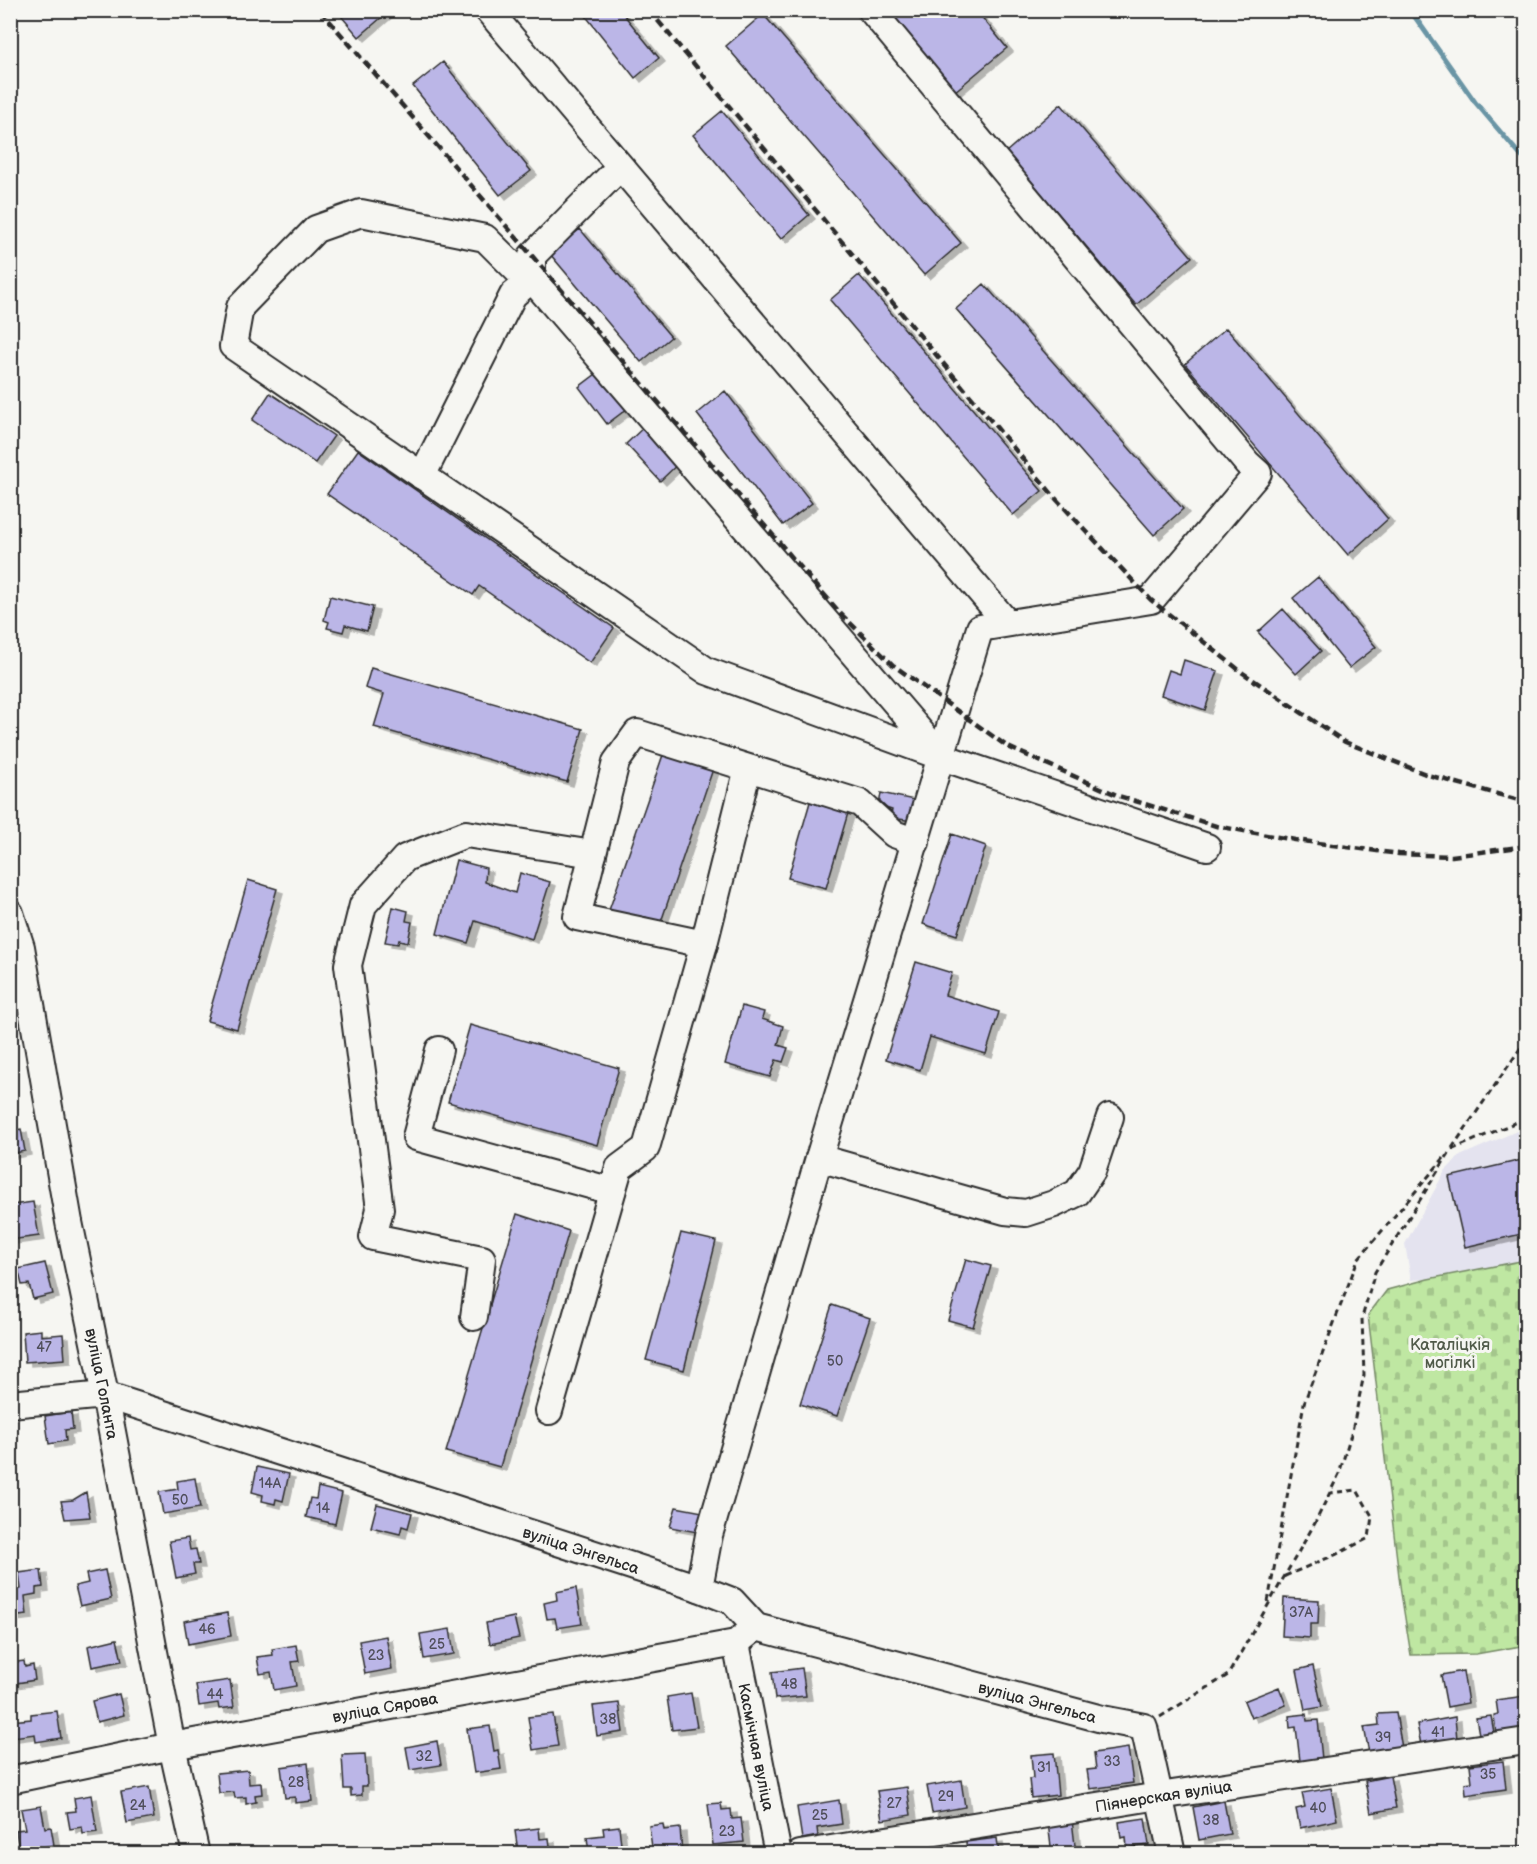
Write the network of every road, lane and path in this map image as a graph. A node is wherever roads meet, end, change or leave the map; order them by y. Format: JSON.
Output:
{"nodes":[{"id":1,"x":488,"y":10,"type":"edge"},
{"id":2,"x":871,"y":10,"type":"edge"},
{"id":3,"x":620,"y":167,"type":"junction"},
{"id":4,"x":532,"y":279,"type":"junction"},
{"id":5,"x":422,"y":476,"type":"junction"},
{"id":6,"x":1007,"y":623,"type":"junction"},
{"id":7,"x":942,"y":757,"type":"junction"},
{"id":8,"x":748,"y":768,"type":"junction"},
{"id":9,"x":916,"y":842,"type":"junction"},
{"id":10,"x":1207,"y":847,"type":"dead end"},
{"id":11,"x":593,"y":854,"type":"junction"},
{"id":12,"x":10,"y":914,"type":"edge"},
{"id":13,"x":704,"y":944,"type":"junction"},
{"id":14,"x":1527,"y":1040,"type":"edge"},
{"id":15,"x":439,"y":1050,"type":"dead end"},
{"id":16,"x":1110,"y":1117,"type":"dead end"},
{"id":17,"x":1527,"y":1118,"type":"edge"},
{"id":18,"x":1451,"y":1150,"type":"junction"},
{"id":19,"x":819,"y":1158,"type":"junction"},
{"id":20,"x":612,"y":1191,"type":"junction"},
{"id":21,"x":474,"y":1317,"type":"dead end"},
{"id":22,"x":105,"y":1395,"type":"junction"},
{"id":23,"x":10,"y":1404,"type":"edge"},
{"id":24,"x":549,"y":1411,"type":"dead end"},
{"id":25,"x":1330,"y":1493,"type":"junction"},
{"id":26,"x":1285,"y":1576,"type":"junction"},
{"id":27,"x":699,"y":1588,"type":"junction"},
{"id":28,"x":1267,"y":1607,"type":"junction"},
{"id":29,"x":756,"y":1627,"type":"junction"},
{"id":30,"x":736,"y":1643,"type":"junction"},
{"id":31,"x":1144,"y":1727,"type":"junction"},
{"id":32,"x":1527,"y":1741,"type":"edge"},
{"id":33,"x":172,"y":1746,"type":"junction"},
{"id":34,"x":10,"y":1780,"type":"edge"},
{"id":35,"x":1159,"y":1796,"type":"junction"},
{"id":36,"x":196,"y":1854,"type":"edge"},
{"id":37,"x":778,"y":1854,"type":"edge"},
{"id":38,"x":800,"y":1854,"type":"edge"},
{"id":39,"x":1172,"y":1854,"type":"edge"}],
"edges":[{"from":1,"to":3,"type":"street"},
{"from":2,"to":6,"type":"street"},
{"from":3,"to":4,"type":"street"},
{"from":3,"to":6,"type":"street"},
{"from":4,"to":5,"type":"street"},
{"from":4,"to":5,"type":"street"},
{"from":4,"to":7,"type":"street"},
{"from":5,"to":7,"type":"street"},
{"from":6,"to":7,"type":"street"},
{"from":7,"to":9,"type":"street"},
{"from":7,"to":10,"type":"street"},
{"from":8,"to":9,"type":"street"},
{"from":8,"to":11,"type":"street"},
{"from":8,"to":13,"type":"street"},
{"from":9,"to":19,"type":"street"},
{"from":11,"to":13,"type":"street"},
{"from":11,"to":21,"type":"street"},
{"from":12,"to":22,"type":"street","name":"вуліца Голанта"},
{"from":13,"to":20,"type":"street"},
{"from":14,"to":18,"type":"path"},
{"from":15,"to":20,"type":"street"},
{"from":16,"to":19,"type":"street"},
{"from":17,"to":18,"type":"path"},
{"from":18,"to":25,"type":"path"},
{"from":18,"to":28,"type":"path"},
{"from":19,"to":27,"type":"street"},
{"from":20,"to":24,"type":"street"},
{"from":22,"to":23,"type":"street","name":"вуліца Энгельса"},
{"from":22,"to":27,"type":"street","name":"вуліца Энгельса"},
{"from":22,"to":33,"type":"street","name":"вуліца Голанта"},
{"from":25,"to":26,"type":"path"},
{"from":25,"to":26,"type":"path"},
{"from":26,"to":28,"type":"path"},
{"from":27,"to":29,"type":"street","name":"вуліца Энгельса"},
{"from":28,"to":31,"type":"path"},
{"from":29,"to":30,"type":"street","name":"вуліца Сярова"},
{"from":29,"to":31,"type":"street","name":"вуліца Энгельса"},
{"from":30,"to":33,"type":"street","name":"вуліца Сярова"},
{"from":30,"to":37,"type":"street","name":"Касмічная вуліца"},
{"from":31,"to":35,"type":"street"},
{"from":32,"to":35,"type":"street","name":"Піянерская вуліца"},
{"from":33,"to":34,"type":"street","name":"вуліца Сярова"},
{"from":33,"to":36,"type":"street","name":"вуліца Голанта"},
{"from":35,"to":38,"type":"street","name":"Піянерская вуліца"},
{"from":35,"to":39,"type":"street"}]}
